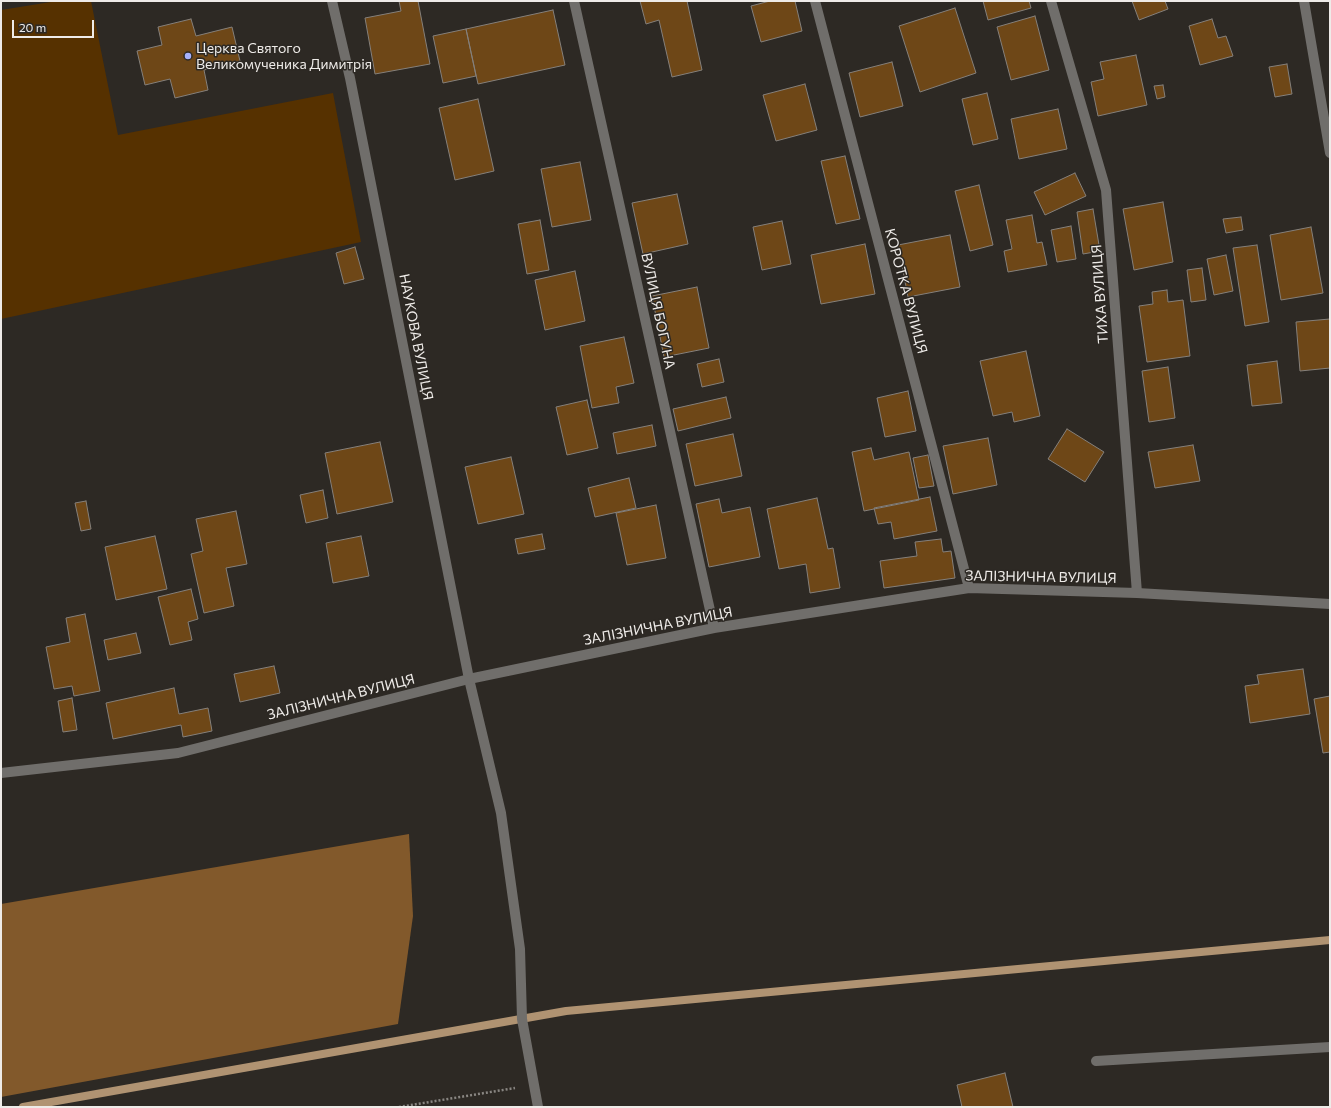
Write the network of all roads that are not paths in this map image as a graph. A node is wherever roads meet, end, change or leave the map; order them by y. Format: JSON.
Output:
{"nodes":[{"id":1,"x":332,"y":1,"type":"edge"},
{"id":2,"x":574,"y":1,"type":"edge"},
{"id":3,"x":815,"y":1,"type":"edge"},
{"id":4,"x":1051,"y":1,"type":"edge"},
{"id":5,"x":1304,"y":1,"type":"edge"},
{"id":6,"x":1330,"y":153,"type":"edge"},
{"id":7,"x":969,"y":588,"type":"junction"},
{"id":8,"x":1137,"y":593,"type":"junction"},
{"id":9,"x":1330,"y":604,"type":"edge"},
{"id":10,"x":714,"y":628,"type":"junction"},
{"id":11,"x":470,"y":679,"type":"junction"},
{"id":12,"x":1,"y":773,"type":"edge"},
{"id":13,"x":1330,"y":1047,"type":"edge"},
{"id":14,"x":1096,"y":1061,"type":"dead end"},
{"id":15,"x":538,"y":1107,"type":"edge"}],
"edges":[{"from":1,"to":11,"type":"street","name":"НАУКОВА ВУЛИЦЯ"},
{"from":2,"to":10,"type":"street","name":"ВУЛИЦЯ БОГУНА"},
{"from":3,"to":7,"type":"street","name":"КОРОТКА ВУЛИЦЯ"},
{"from":4,"to":8,"type":"street","name":"ТИХА ВУЛИЦЯ"},
{"from":5,"to":6,"type":"street"},
{"from":7,"to":8,"type":"street","name":"ЗАЛІЗНИЧНА ВУЛИЦЯ"},
{"from":7,"to":10,"type":"street","name":"ЗАЛІЗНИЧНА ВУЛИЦЯ"},
{"from":8,"to":9,"type":"street","name":"ЗАЛІЗНИЧНА ВУЛИЦЯ"},
{"from":10,"to":11,"type":"street","name":"ЗАЛІЗНИЧНА ВУЛИЦЯ"},
{"from":11,"to":12,"type":"street","name":"ЗАЛІЗНИЧНА ВУЛИЦЯ"},
{"from":11,"to":15,"type":"street","name":"НАУКОВА ВУЛИЦЯ"},
{"from":13,"to":14,"type":"street"}]}
